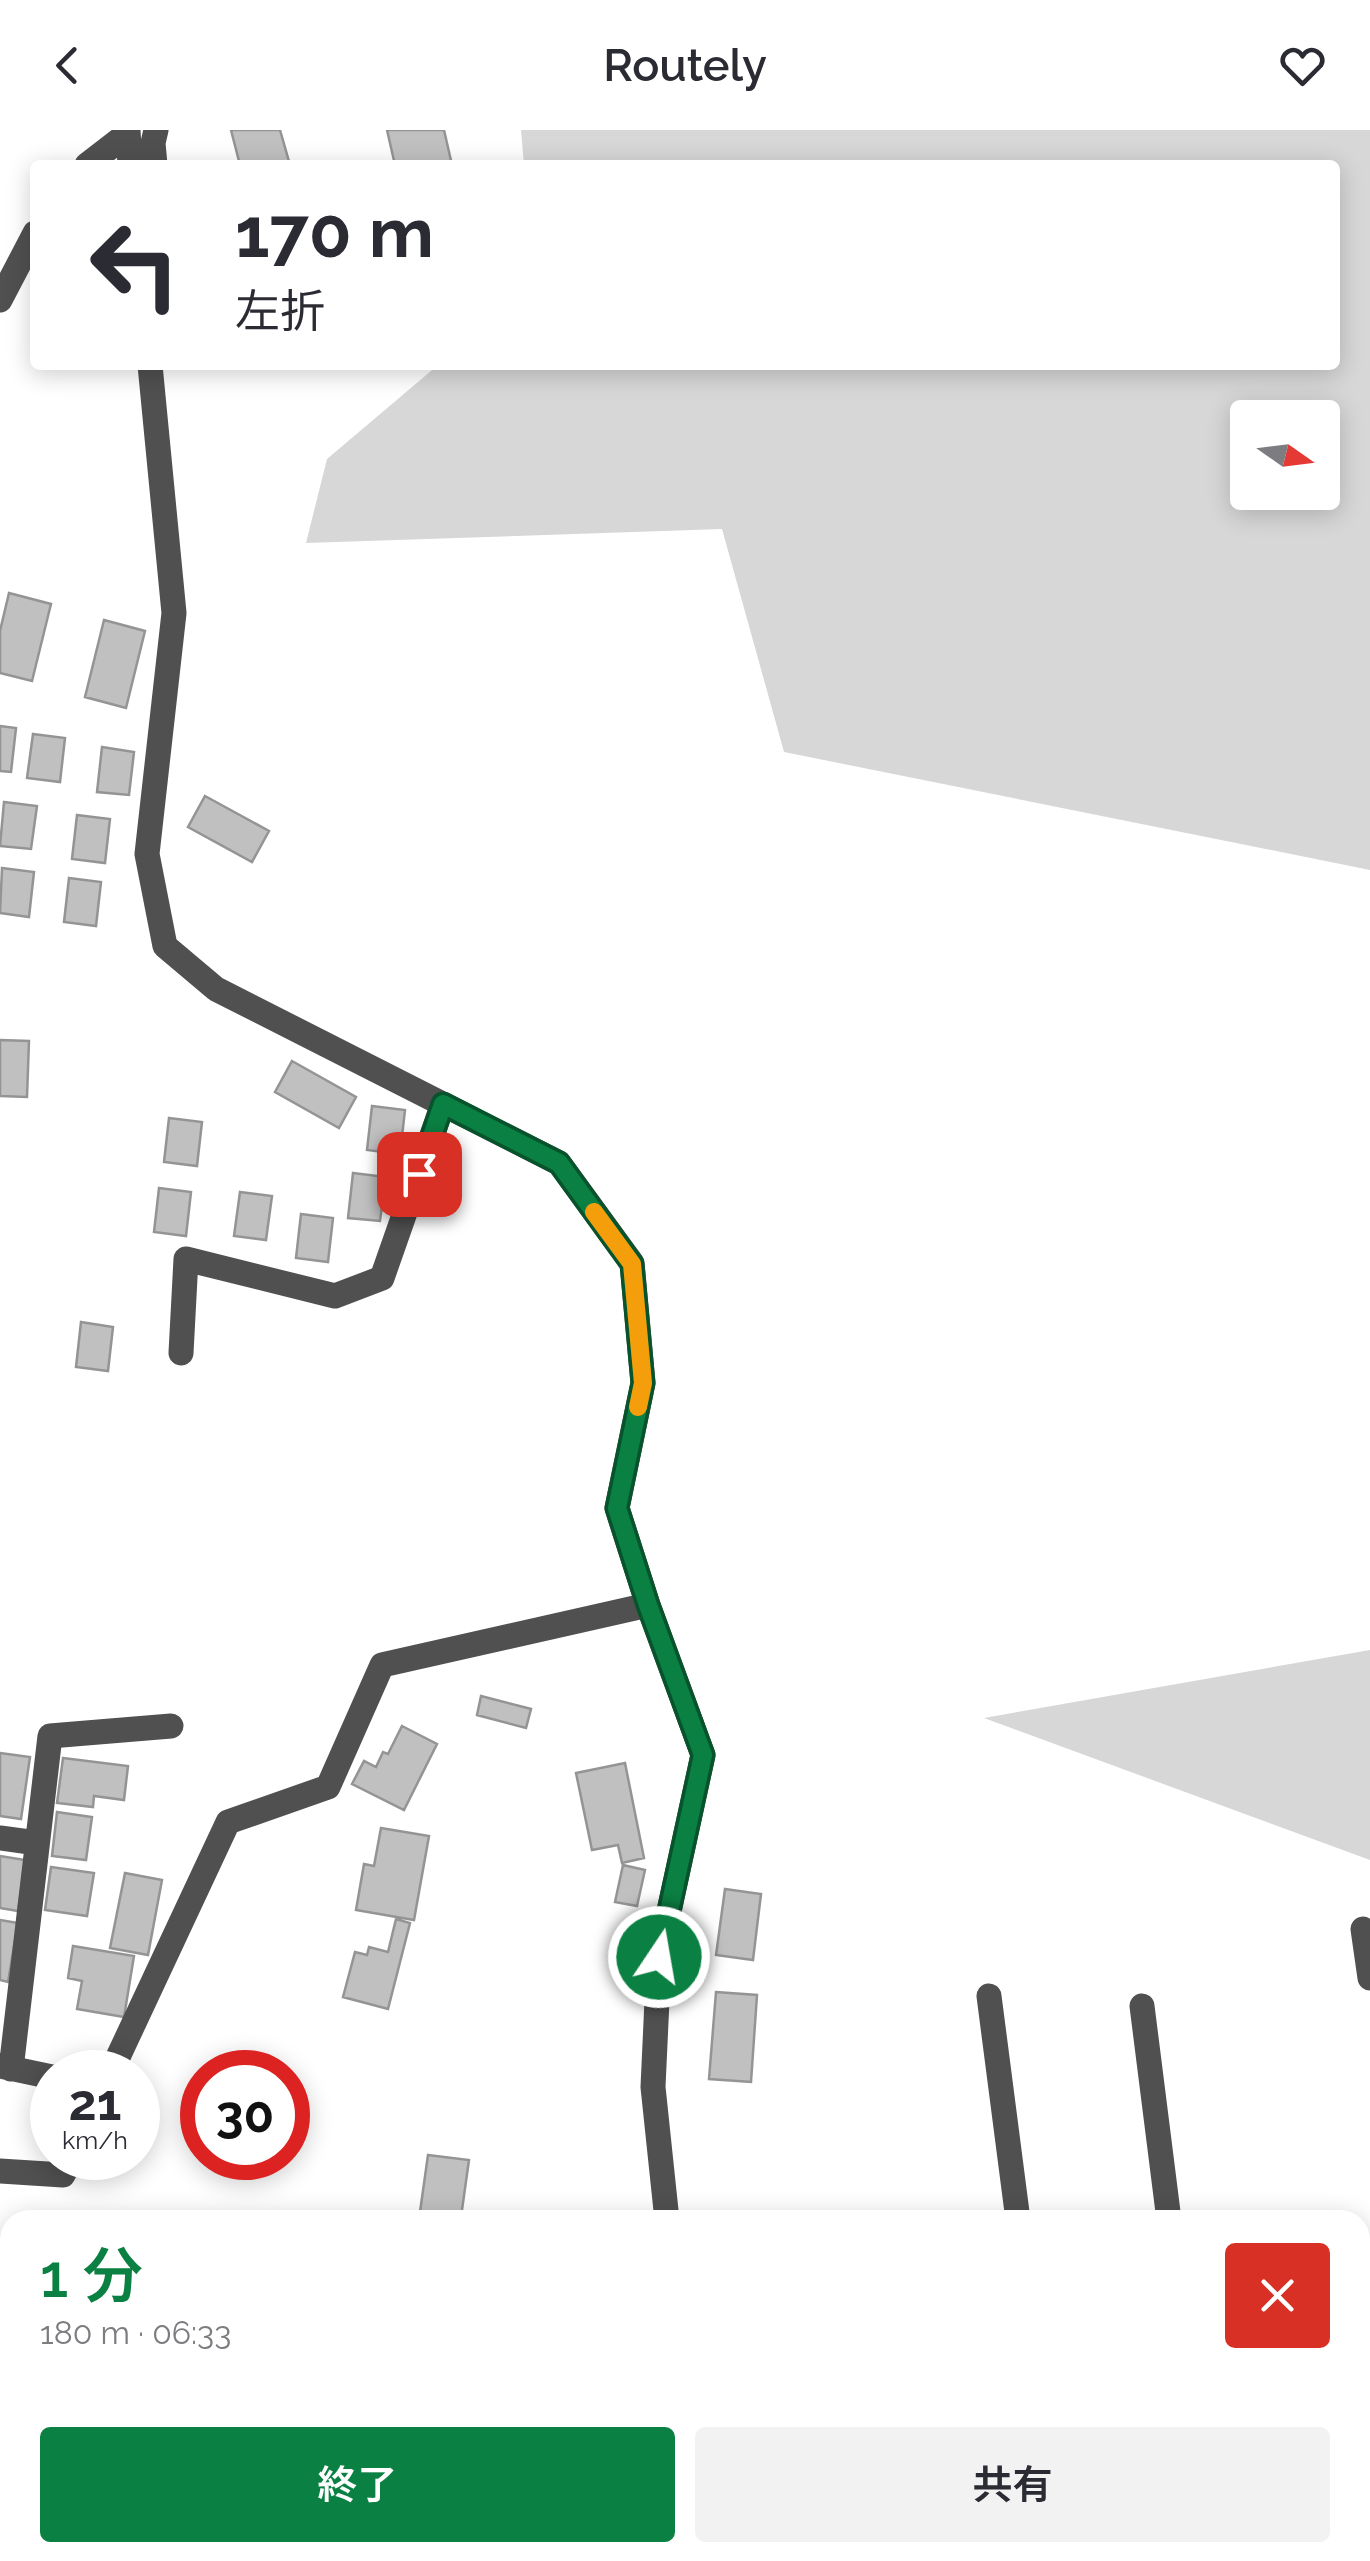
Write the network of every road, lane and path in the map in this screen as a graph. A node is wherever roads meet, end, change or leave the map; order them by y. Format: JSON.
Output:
{"nodes":[{"id":1,"x":156,"y":130,"type":"edge"},
{"id":2,"x":128,"y":132,"type":"edge"},
{"id":3,"x":93,"y":160,"type":"edge"},
{"id":4,"x":130,"y":160,"type":"edge"},
{"id":5,"x":154,"y":160,"type":"edge"},
{"id":6,"x":30,"y":243,"type":"edge"},
{"id":7,"x":0,"y":300,"type":"edge"},
{"id":8,"x":150,"y":370,"type":"edge"},
{"id":9,"x":443,"y":1104,"type":"junction"},
{"id":10,"x":180,"y":1353,"type":"dead end"},
{"id":11,"x":648,"y":1605,"type":"junction"},
{"id":12,"x":171,"y":1726,"type":"dead end"},
{"id":13,"x":0,"y":1838,"type":"edge"},
{"id":14,"x":37,"y":1843,"type":"junction"},
{"id":15,"x":1363,"y":1929,"type":"dead end"},
{"id":16,"x":1370,"y":1978,"type":"edge"},
{"id":17,"x":988,"y":1996,"type":"dead end"},
{"id":18,"x":1142,"y":2006,"type":"dead end"},
{"id":19,"x":121,"y":2050,"type":"edge"},
{"id":20,"x":6,"y":2068,"type":"edge"},
{"id":21,"x":0,"y":2171,"type":"edge"},
{"id":22,"x":30,"y":2173,"type":"edge"},
{"id":23,"x":666,"y":2210,"type":"edge"},
{"id":24,"x":1017,"y":2210,"type":"edge"},
{"id":25,"x":1168,"y":2210,"type":"edge"}],
"edges":[{"from":1,"to":5,"type":"street"},
{"from":2,"to":3,"type":"street"},
{"from":2,"to":4,"type":"street"},
{"from":6,"to":7,"type":"street"},
{"from":8,"to":9,"type":"street"},
{"from":9,"to":10,"type":"street"},
{"from":9,"to":11,"type":"street"},
{"from":11,"to":19,"type":"street"},
{"from":11,"to":23,"type":"street"},
{"from":12,"to":14,"type":"street"},
{"from":13,"to":14,"type":"street"},
{"from":14,"to":20,"type":"street"},
{"from":15,"to":16,"type":"street"},
{"from":17,"to":24,"type":"street"},
{"from":18,"to":25,"type":"street"},
{"from":21,"to":22,"type":"street"}]}
